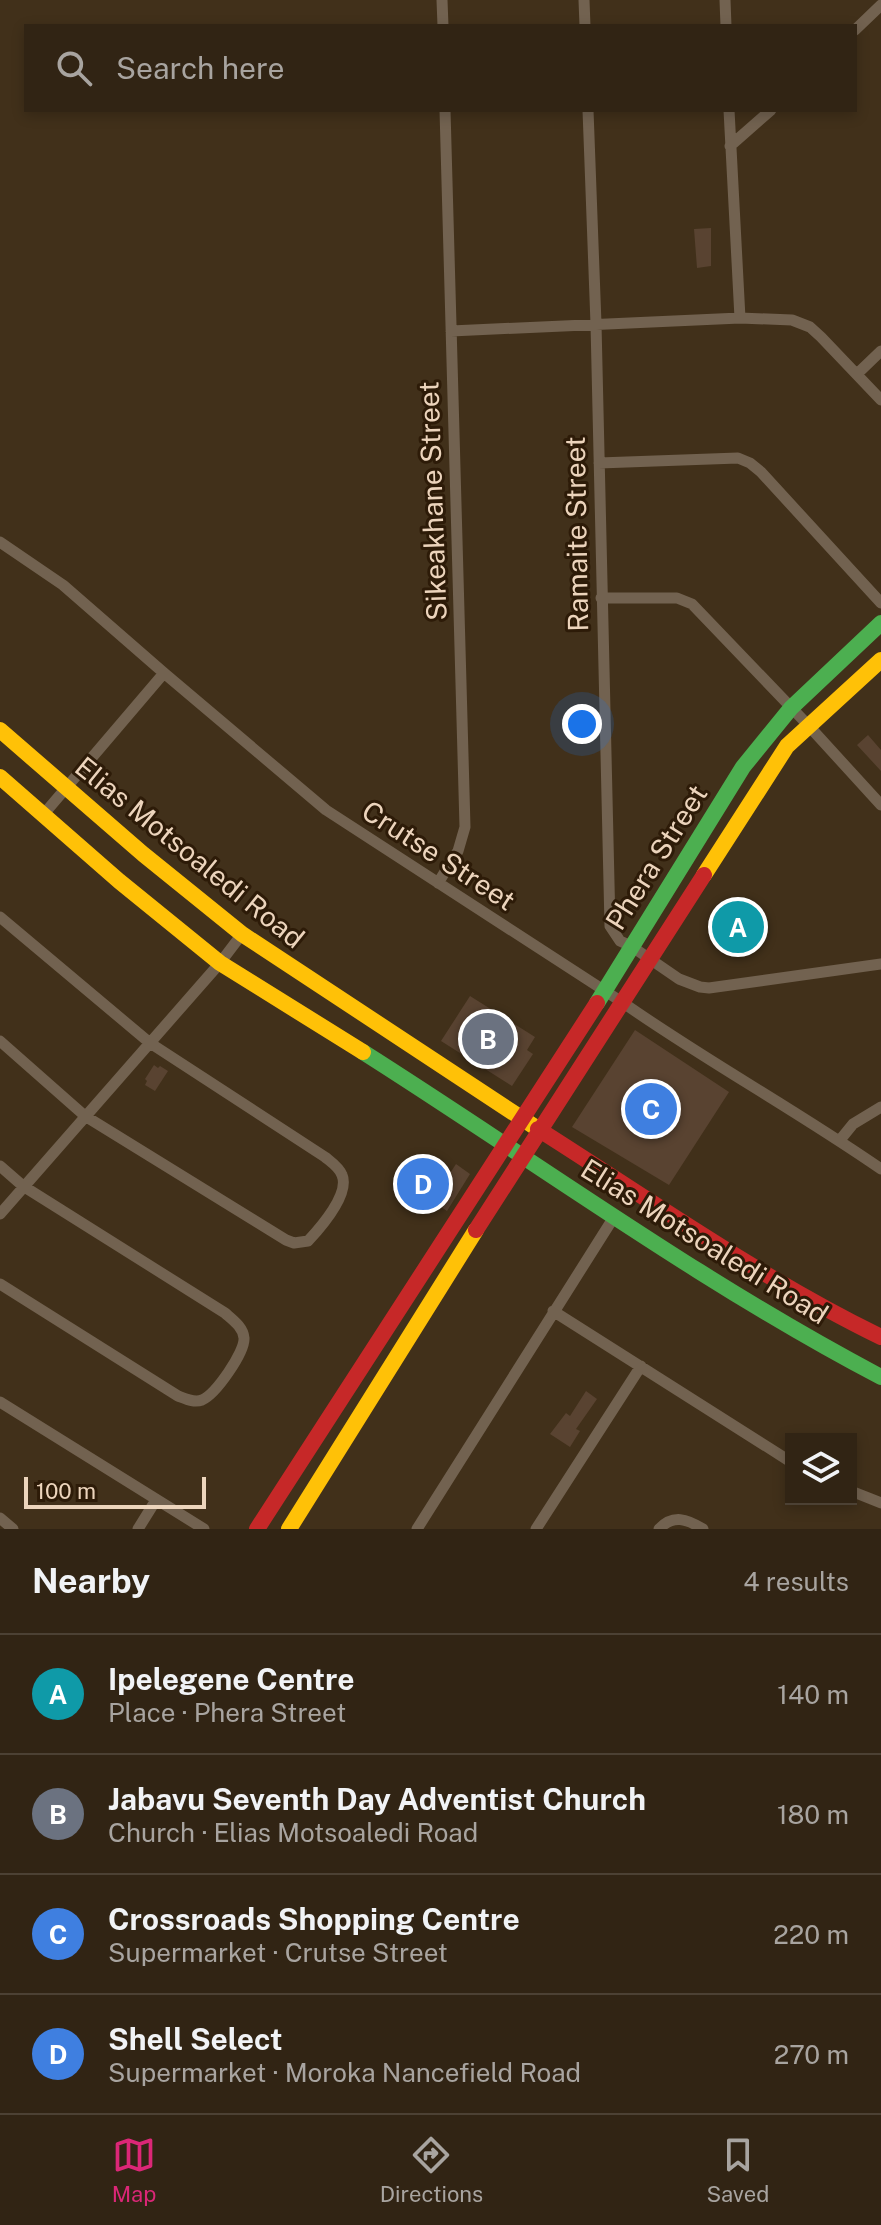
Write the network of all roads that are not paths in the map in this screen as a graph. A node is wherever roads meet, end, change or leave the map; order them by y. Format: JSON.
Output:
{"nodes":[{"id":1,"x":442,"y":0,"type":"edge"},
{"id":2,"x":584,"y":0,"type":"edge"},
{"id":3,"x":725,"y":0,"type":"edge"},
{"id":4,"x":881,"y":5,"type":"edge"},
{"id":5,"x":443,"y":24,"type":"edge"},
{"id":6,"x":585,"y":24,"type":"edge"},
{"id":7,"x":726,"y":24,"type":"edge"},
{"id":8,"x":857,"y":28,"type":"edge"},
{"id":9,"x":445,"y":112,"type":"edge"},
{"id":10,"x":588,"y":112,"type":"edge"},
{"id":11,"x":729,"y":112,"type":"edge"},
{"id":12,"x":769,"y":112,"type":"edge"},
{"id":13,"x":730,"y":146,"type":"junction"},
{"id":14,"x":740,"y":318,"type":"junction"},
{"id":15,"x":596,"y":324,"type":"junction"},
{"id":16,"x":451,"y":331,"type":"junction"},
{"id":17,"x":881,"y":351,"type":"edge"},
{"id":18,"x":857,"y":374,"type":"junction"},
{"id":19,"x":881,"y":400,"type":"edge"},
{"id":20,"x":599,"y":463,"type":"junction"},
{"id":21,"x":0,"y":542,"type":"edge"},
{"id":22,"x":601,"y":598,"type":"junction"},
{"id":23,"x":881,"y":603,"type":"edge"},
{"id":24,"x":881,"y":623,"type":"edge"},
{"id":25,"x":881,"y":660,"type":"edge"},
{"id":26,"x":164,"y":673,"type":"junction"},
{"id":27,"x":791,"y":708,"type":"junction"},
{"id":28,"x":808,"y":725,"type":"junction"},
{"id":29,"x":0,"y":730,"type":"edge"},
{"id":30,"x":0,"y":777,"type":"edge"},
{"id":31,"x":65,"y":787,"type":"junction"},
{"id":32,"x":881,"y":805,"type":"edge"},
{"id":33,"x":43,"y":815,"type":"junction"},
{"id":34,"x":438,"y":883,"type":"junction"},
{"id":35,"x":0,"y":917,"type":"edge"},
{"id":36,"x":242,"y":934,"type":"junction"},
{"id":37,"x":631,"y":946,"type":"junction"},
{"id":38,"x":651,"y":959,"type":"junction"},
{"id":39,"x":220,"y":963,"type":"junction"},
{"id":40,"x":881,"y":964,"type":"edge"},
{"id":41,"x":605,"y":991,"type":"junction"},
{"id":42,"x":622,"y":1002,"type":"junction"},
{"id":43,"x":0,"y":1041,"type":"edge"},
{"id":44,"x":150,"y":1043,"type":"junction"},
{"id":45,"x":473,"y":1087,"type":"junction"},
{"id":46,"x":881,"y":1107,"type":"edge"},
{"id":47,"x":458,"y":1112,"type":"junction"},
{"id":48,"x":85,"y":1116,"type":"junction"},
{"id":49,"x":522,"y":1117,"type":"junction"},
{"id":50,"x":541,"y":1130,"type":"junction"},
{"id":51,"x":840,"y":1140,"type":"junction"},
{"id":52,"x":506,"y":1143,"type":"junction"},
{"id":53,"x":523,"y":1155,"type":"junction"},
{"id":54,"x":0,"y":1166,"type":"edge"},
{"id":55,"x":881,"y":1169,"type":"edge"},
{"id":56,"x":23,"y":1186,"type":"junction"},
{"id":57,"x":0,"y":1214,"type":"edge"},
{"id":58,"x":614,"y":1217,"type":"junction"},
{"id":59,"x":452,"y":1227,"type":"junction"},
{"id":60,"x":470,"y":1239,"type":"junction"},
{"id":61,"x":0,"y":1284,"type":"edge"},
{"id":62,"x":553,"y":1311,"type":"junction"},
{"id":63,"x":881,"y":1337,"type":"edge"},
{"id":64,"x":641,"y":1366,"type":"junction"},
{"id":65,"x":881,"y":1377,"type":"edge"},
{"id":66,"x":0,"y":1402,"type":"edge"},
{"id":67,"x":785,"y":1458,"type":"edge"},
{"id":68,"x":857,"y":1493,"type":"edge"},
{"id":69,"x":156,"y":1500,"type":"junction"},
{"id":70,"x":881,"y":1503,"type":"edge"},
{"id":71,"x":0,"y":1518,"type":"edge"},
{"id":72,"x":13,"y":1529,"type":"edge"},
{"id":73,"x":138,"y":1529,"type":"edge"},
{"id":74,"x":204,"y":1529,"type":"edge"},
{"id":75,"x":257,"y":1529,"type":"edge"},
{"id":76,"x":289,"y":1529,"type":"edge"},
{"id":77,"x":417,"y":1529,"type":"edge"},
{"id":78,"x":536,"y":1529,"type":"edge"},
{"id":79,"x":659,"y":1529,"type":"edge"},
{"id":80,"x":703,"y":1529,"type":"edge"}],
"edges":[{"from":1,"to":5,"type":"street"},
{"from":2,"to":6,"type":"street"},
{"from":3,"to":7,"type":"street"},
{"from":4,"to":8,"type":"street"},
{"from":9,"to":16,"type":"street","name":"Sikeakhane Street"},
{"from":10,"to":15,"type":"street","name":"Ramaite Street"},
{"from":11,"to":13,"type":"street"},
{"from":12,"to":13,"type":"street"},
{"from":13,"to":14,"type":"street"},
{"from":14,"to":15,"type":"street"},
{"from":14,"to":18,"type":"street"},
{"from":15,"to":16,"type":"street"},
{"from":15,"to":20,"type":"street","name":"Ramaite Street"},
{"from":16,"to":34,"type":"street","name":"Sikeakhane Street"},
{"from":17,"to":18,"type":"street"},
{"from":18,"to":19,"type":"street"},
{"from":20,"to":22,"type":"street","name":"Ramaite Street"},
{"from":20,"to":23,"type":"street"},
{"from":21,"to":26,"type":"street","name":"Crutse Street"},
{"from":22,"to":27,"type":"street"},
{"from":22,"to":37,"type":"street","name":"Ramaite Street"},
{"from":24,"to":27,"type":"main road","name":"Phera Street"},
{"from":25,"to":28,"type":"main road","name":"Phera Street"},
{"from":26,"to":31,"type":"street"},
{"from":26,"to":34,"type":"street","name":"Crutse Street"},
{"from":27,"to":28,"type":"street"},
{"from":27,"to":37,"type":"main road","name":"Phera Street"},
{"from":28,"to":32,"type":"street"},
{"from":28,"to":38,"type":"main road","name":"Phera Street"},
{"from":29,"to":31,"type":"main road","name":"Elias Motsoaledi Road"},
{"from":30,"to":33,"type":"main road","name":"Elias Motsoaledi Road"},
{"from":31,"to":33,"type":"street"},
{"from":31,"to":36,"type":"main road","name":"Elias Motsoaledi Road"},
{"from":33,"to":39,"type":"main road","name":"Elias Motsoaledi Road"},
{"from":34,"to":41,"type":"street","name":"Crutse Street"},
{"from":35,"to":44,"type":"street"},
{"from":36,"to":39,"type":"street"},
{"from":36,"to":45,"type":"main road","name":"Elias Motsoaledi Road"},
{"from":37,"to":38,"type":"street"},
{"from":37,"to":41,"type":"main road","name":"Phera Street"},
{"from":38,"to":40,"type":"street"},
{"from":38,"to":42,"type":"main road","name":"Phera Street"},
{"from":39,"to":44,"type":"street"},
{"from":39,"to":47,"type":"main road","name":"Elias Motsoaledi Road"},
{"from":41,"to":42,"type":"street","name":"Crutse Street"},
{"from":41,"to":49,"type":"main road","name":"Phera Street"},
{"from":42,"to":50,"type":"main road","name":"Phera Street"},
{"from":42,"to":51,"type":"street","name":"Crutse Street"},
{"from":43,"to":48,"type":"street"},
{"from":44,"to":48,"type":"street"},
{"from":44,"to":48,"type":"street"},
{"from":45,"to":47,"type":"main road"},
{"from":45,"to":49,"type":"main road","name":"Elias Motsoaledi Road"},
{"from":46,"to":51,"type":"street"},
{"from":47,"to":52,"type":"main road","name":"Elias Motsoaledi Road"},
{"from":48,"to":56,"type":"street"},
{"from":49,"to":50,"type":"main road","name":"Elias Motsoaledi Road"},
{"from":49,"to":52,"type":"main road","name":"Phera Street"},
{"from":50,"to":53,"type":"main road","name":"Phera Street"},
{"from":50,"to":63,"type":"main road","name":"Elias Motsoaledi Road"},
{"from":51,"to":55,"type":"street","name":"Crutse Street"},
{"from":52,"to":53,"type":"main road","name":"Elias Motsoaledi Road"},
{"from":52,"to":59,"type":"main road","name":"Phera Street"},
{"from":53,"to":58,"type":"main road","name":"Elias Motsoaledi Road"},
{"from":53,"to":60,"type":"main road","name":"Phera Street"},
{"from":54,"to":56,"type":"street"},
{"from":56,"to":57,"type":"street"},
{"from":56,"to":61,"type":"street"},
{"from":58,"to":62,"type":"street"},
{"from":58,"to":65,"type":"main road","name":"Elias Motsoaledi Road"},
{"from":59,"to":60,"type":"main road"},
{"from":59,"to":75,"type":"main road","name":"Phera Street"},
{"from":60,"to":76,"type":"main road","name":"Phera Street"},
{"from":62,"to":64,"type":"street"},
{"from":62,"to":77,"type":"street"},
{"from":64,"to":67,"type":"street"},
{"from":64,"to":78,"type":"street"},
{"from":66,"to":69,"type":"street"},
{"from":68,"to":70,"type":"street"},
{"from":69,"to":73,"type":"street"},
{"from":69,"to":74,"type":"street"},
{"from":71,"to":72,"type":"street"},
{"from":79,"to":80,"type":"street"}]}
